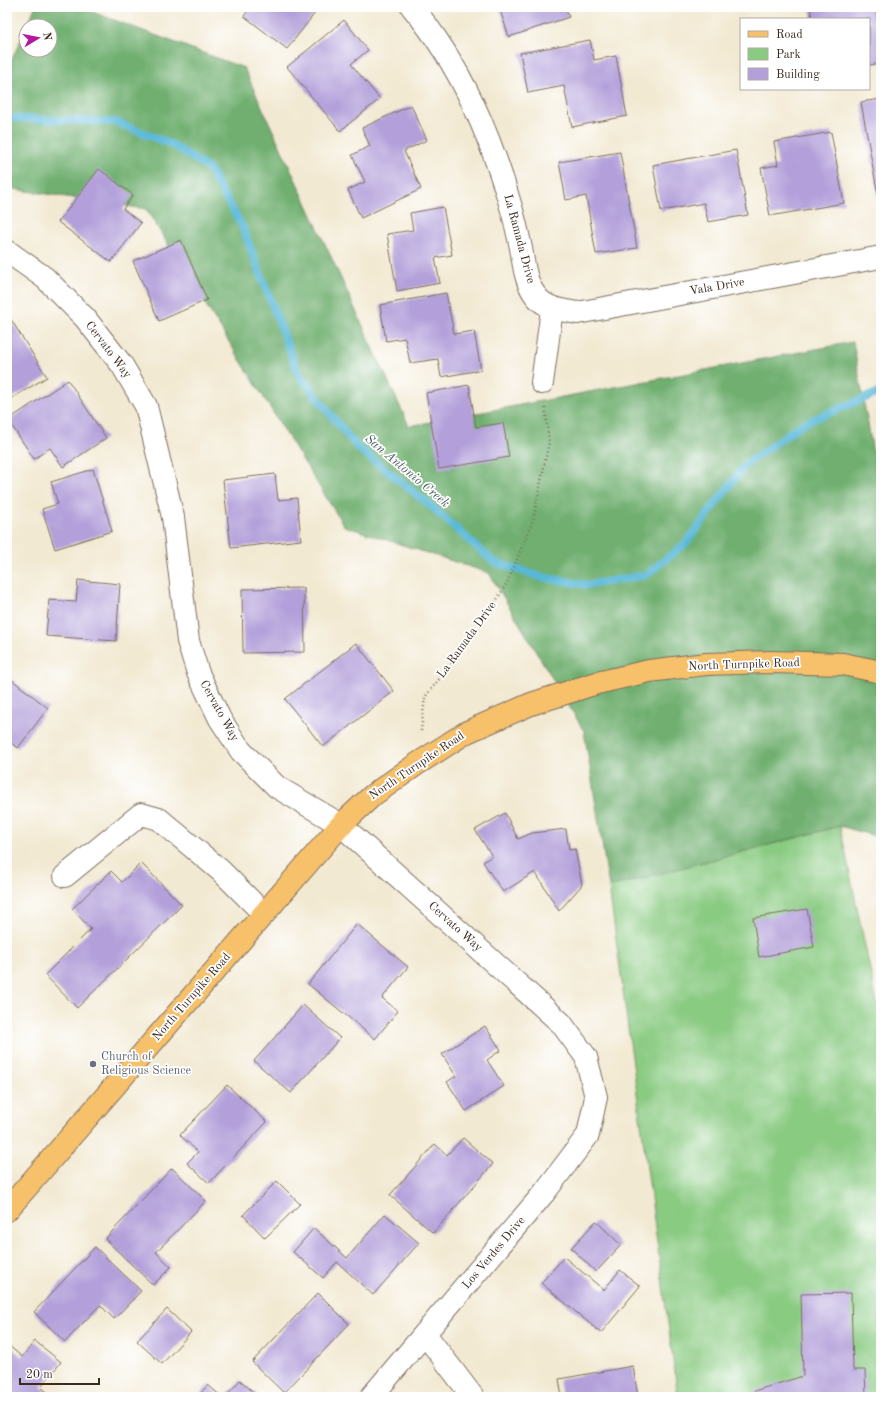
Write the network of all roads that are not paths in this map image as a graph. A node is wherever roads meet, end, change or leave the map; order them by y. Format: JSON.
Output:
{"nodes":[{"id":1,"x":412,"y":7,"type":"edge"},
{"id":2,"x":7,"y":251,"type":"edge"},
{"id":3,"x":881,"y":257,"type":"edge"},
{"id":4,"x":552,"y":309,"type":"junction"},
{"id":5,"x":542,"y":383,"type":"road end"},
{"id":6,"x":881,"y":672,"type":"edge"},
{"id":7,"x":341,"y":825,"type":"junction"},
{"id":8,"x":65,"y":876,"type":"dead end"},
{"id":9,"x":264,"y":914,"type":"junction"},
{"id":10,"x":596,"y":1097,"type":"joint"},
{"id":11,"x":7,"y":1210,"type":"edge"},
{"id":12,"x":425,"y":1334,"type":"junction"},
{"id":13,"x":371,"y":1397,"type":"edge"},
{"id":14,"x":473,"y":1397,"type":"edge"}],
"edges":[{"from":1,"to":4,"type":"street","name":"La Ramada Drive"},
{"from":2,"to":7,"type":"street","name":"Cervato Way"},
{"from":3,"to":4,"type":"street","name":"Vala Drive"},
{"from":4,"to":5,"type":"street"},
{"from":6,"to":7,"type":"main road","name":"North Turnpike Road"},
{"from":7,"to":9,"type":"main road","name":"North Turnpike Road"},
{"from":7,"to":10,"type":"street","name":"Cervato Way"},
{"from":8,"to":9,"type":"street"},
{"from":9,"to":11,"type":"main road","name":"North Turnpike Road"},
{"from":10,"to":12,"type":"street","name":"Los Verdes Drive"},
{"from":12,"to":13,"type":"street","name":"Los Verdes Drive"},
{"from":12,"to":14,"type":"street"}]}
